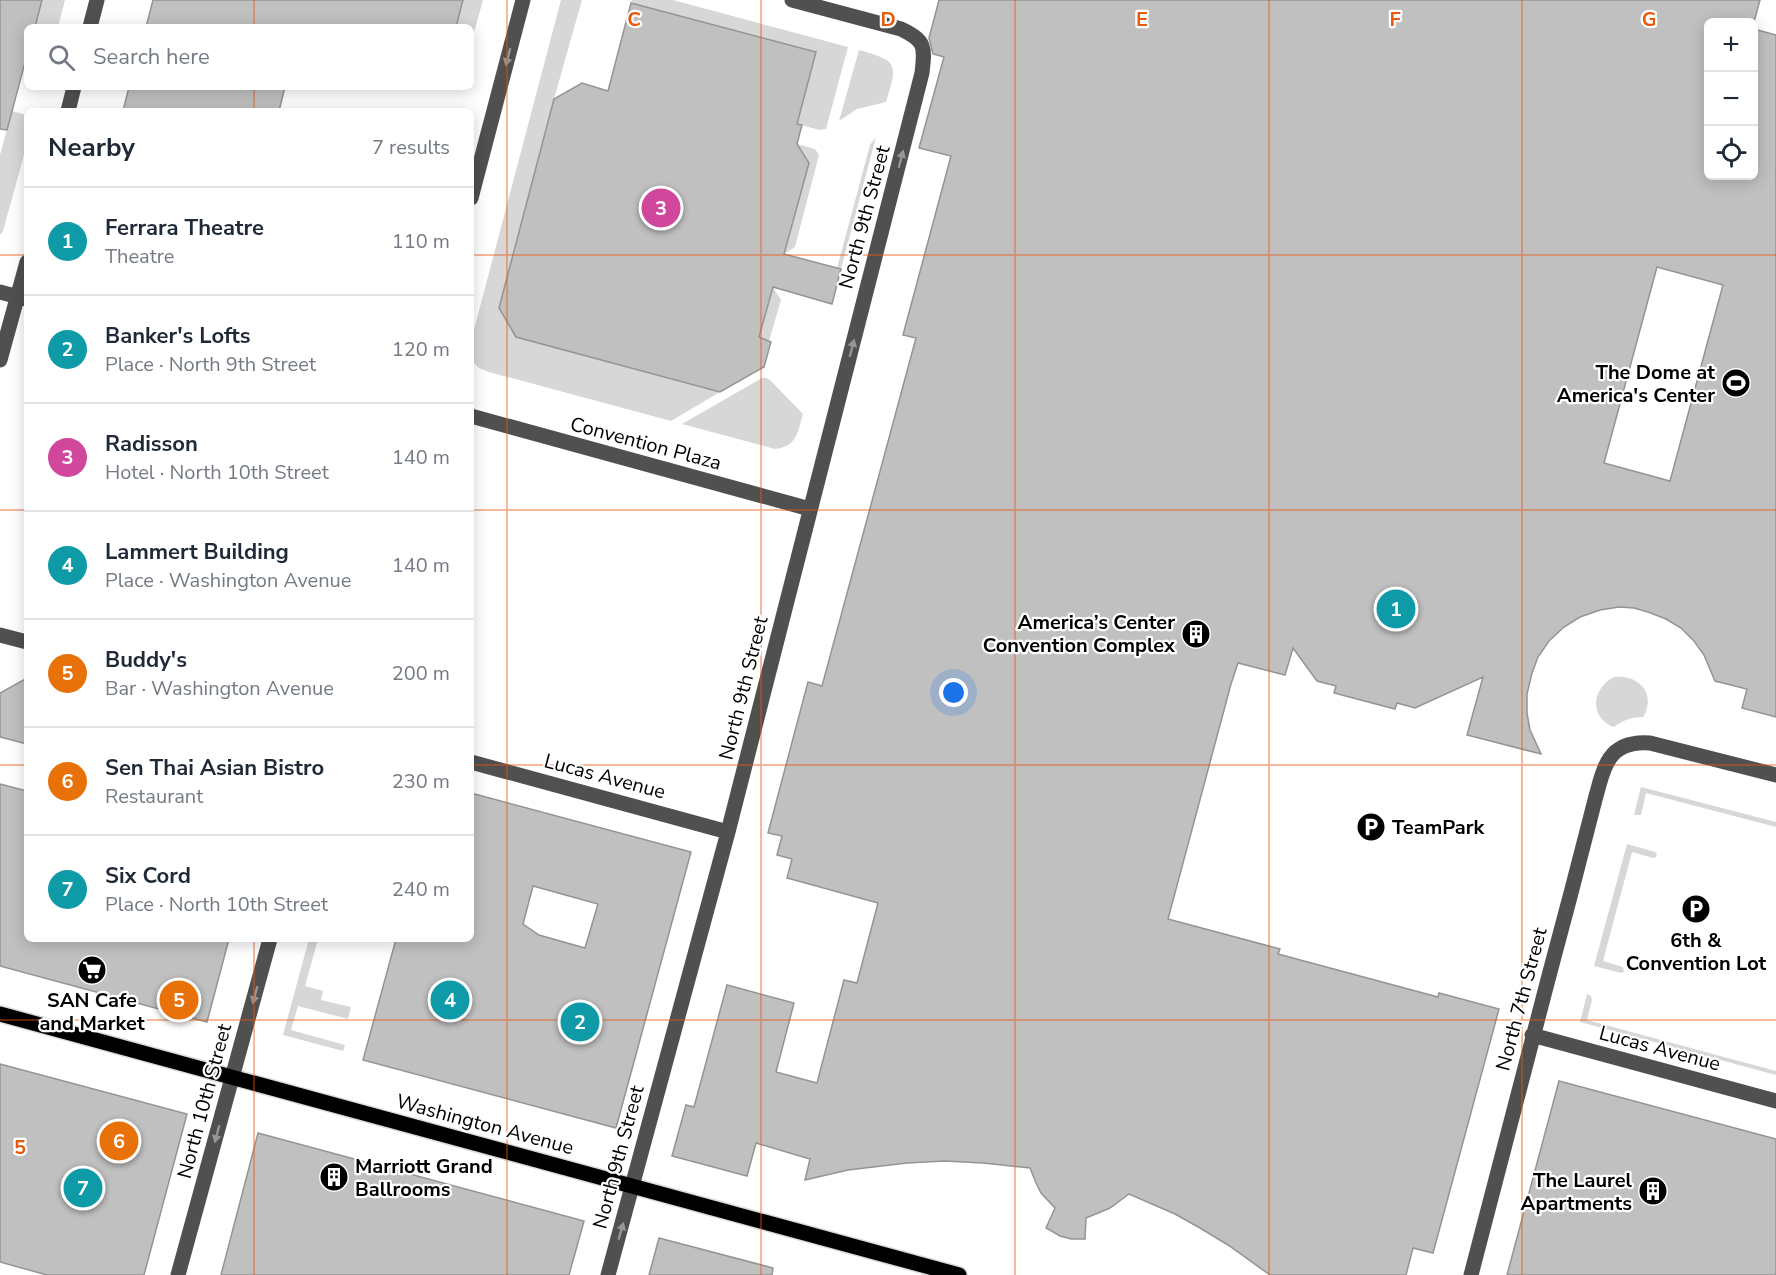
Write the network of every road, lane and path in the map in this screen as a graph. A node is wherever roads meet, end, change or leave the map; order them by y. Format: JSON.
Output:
{"nodes":[{"id":1,"x":97,"y":0,"type":"edge"},
{"id":2,"x":523,"y":0,"type":"edge"},
{"id":3,"x":792,"y":0,"type":"edge"},
{"id":4,"x":91,"y":24,"type":"edge"},
{"id":5,"x":73,"y":90,"type":"edge"},
{"id":6,"x":69,"y":108,"type":"edge"},
{"id":7,"x":474,"y":187,"type":"edge"},
{"id":8,"x":0,"y":292,"type":"edge"},
{"id":9,"x":22,"y":298,"type":"edge"},
{"id":10,"x":0,"y":360,"type":"edge"},
{"id":11,"x":474,"y":417,"type":"edge"},
{"id":12,"x":810,"y":509,"type":"junction"},
{"id":13,"x":0,"y":635,"type":"edge"},
{"id":14,"x":24,"y":641,"type":"edge"},
{"id":15,"x":474,"y":763,"type":"edge"},
{"id":16,"x":1776,"y":775,"type":"edge"},
{"id":17,"x":728,"y":832,"type":"junction"},
{"id":18,"x":269,"y":942,"type":"edge"},
{"id":19,"x":0,"y":1014,"type":"edge"},
{"id":20,"x":1532,"y":1035,"type":"junction"},
{"id":21,"x":233,"y":1077,"type":"junction"},
{"id":22,"x":1776,"y":1101,"type":"edge"},
{"id":23,"x":633,"y":1186,"type":"junction"},
{"id":24,"x":178,"y":1275,"type":"edge"},
{"id":25,"x":608,"y":1275,"type":"edge"},
{"id":26,"x":959,"y":1275,"type":"edge"},
{"id":27,"x":1471,"y":1275,"type":"edge"}],
"edges":[{"from":1,"to":4,"type":"street"},
{"from":2,"to":7,"type":"street","one_way":true},
{"from":12,"to":3,"type":"street","name":"North 9th Street","one_way":true},
{"from":5,"to":6,"type":"street"},
{"from":8,"to":9,"type":"street"},
{"from":9,"to":10,"type":"street"},
{"from":11,"to":12,"type":"street","name":"Convention Plaza"},
{"from":12,"to":17,"type":"street","name":"North 9th Street"},
{"from":13,"to":14,"type":"street"},
{"from":15,"to":17,"type":"street","name":"Lucas Avenue"},
{"from":16,"to":20,"type":"street","name":"North 7th Street"},
{"from":17,"to":23,"type":"street","name":"North 9th Street"},
{"from":18,"to":21,"type":"street","name":"North 10th Street","one_way":true},
{"from":19,"to":21,"type":"main road","name":"Washington Avenue"},
{"from":20,"to":22,"type":"street","name":"Lucas Avenue"},
{"from":20,"to":27,"type":"street","name":"North 7th Street"},
{"from":21,"to":23,"type":"main road","name":"Washington Avenue"},
{"from":21,"to":24,"type":"street","name":"North 10th Street","one_way":true},
{"from":25,"to":23,"type":"street","name":"North 9th Street","one_way":true},
{"from":23,"to":26,"type":"main road","name":"Washington Avenue"}]}
